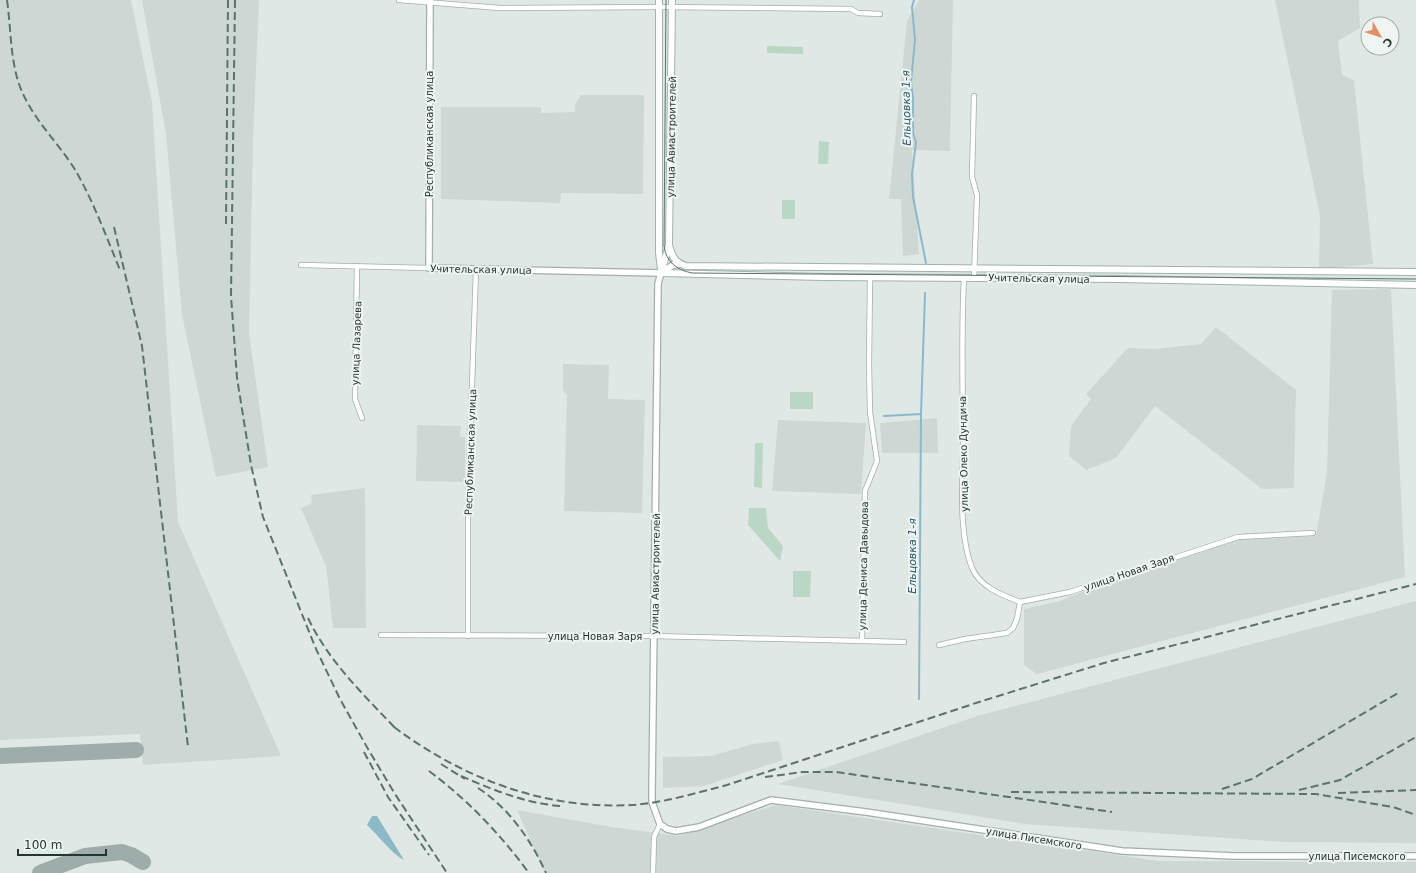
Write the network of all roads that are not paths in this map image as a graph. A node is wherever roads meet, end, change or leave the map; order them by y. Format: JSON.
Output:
{"nodes":[{"id":1,"x":399,"y":0,"type":"edge"},
{"id":2,"x":672,"y":0,"type":"edge"},
{"id":3,"x":430,"y":2,"type":"edge"},
{"id":4,"x":659,"y":3,"type":"edge"},
{"id":5,"x":672,"y":7,"type":"junction"},
{"id":6,"x":880,"y":14,"type":"dead end"},
{"id":7,"x":974,"y":96,"type":"dead end"},
{"id":8,"x":669,"y":245,"type":"junction"},
{"id":9,"x":680,"y":264,"type":"junction"},
{"id":10,"x":301,"y":265,"type":"dead end"},
{"id":11,"x":358,"y":266,"type":"junction"},
{"id":12,"x":429,"y":268,"type":"junction"},
{"id":13,"x":476,"y":269,"type":"junction"},
{"id":14,"x":974,"y":269,"type":"junction"},
{"id":15,"x":1416,"y":272,"type":"edge"},
{"id":16,"x":661,"y":273,"type":"junction"},
{"id":17,"x":870,"y":277,"type":"junction"},
{"id":18,"x":964,"y":278,"type":"junction"},
{"id":19,"x":974,"y":278,"type":"junction"},
{"id":20,"x":1416,"y":285,"type":"edge"},
{"id":21,"x":362,"y":418,"type":"dead end"},
{"id":22,"x":1313,"y":533,"type":"dead end"},
{"id":23,"x":1020,"y":602,"type":"junction"},
{"id":24,"x":382,"y":635,"type":"dead end"},
{"id":25,"x":468,"y":636,"type":"junction"},
{"id":26,"x":654,"y":636,"type":"junction"},
{"id":27,"x":862,"y":641,"type":"junction"},
{"id":28,"x":904,"y":642,"type":"dead end"},
{"id":29,"x":939,"y":646,"type":"dead end"},
{"id":30,"x":660,"y":824,"type":"junction"},
{"id":31,"x":1416,"y":856,"type":"edge"},
{"id":32,"x":654,"y":873,"type":"edge"}],
"edges":[{"from":1,"to":3,"type":"street"},
{"from":2,"to":5,"type":"main road","name":"улица Авиастроителей"},
{"from":3,"to":4,"type":"street"},
{"from":3,"to":12,"type":"street","name":"Республиканская улица"},
{"from":4,"to":5,"type":"street"},
{"from":4,"to":16,"type":"main road","name":"улица Авиастроителей"},
{"from":5,"to":6,"type":"street"},
{"from":5,"to":8,"type":"main road","name":"улица Авиастроителей"},
{"from":7,"to":14,"type":"street"},
{"from":8,"to":9,"type":"main road"},
{"from":8,"to":16,"type":"main road","name":"улица Авиастроителей"},
{"from":9,"to":14,"type":"main road","name":"Учительская улица"},
{"from":9,"to":16,"type":"main road","name":"Учительская улица"},
{"from":10,"to":11,"type":"street","name":"Учительская улица"},
{"from":11,"to":12,"type":"street","name":"Учительская улица"},
{"from":11,"to":21,"type":"street","name":"улица Лазарева"},
{"from":12,"to":13,"type":"street","name":"Учительская улица"},
{"from":13,"to":16,"type":"street","name":"Учительская улица"},
{"from":13,"to":25,"type":"street","name":"Республиканская улица"},
{"from":14,"to":15,"type":"main road","name":"Учительская улица"},
{"from":14,"to":19,"type":"street"},
{"from":16,"to":17,"type":"main road","name":"Учительская улица"},
{"from":16,"to":26,"type":"street","name":"улица Авиастроителей"},
{"from":17,"to":18,"type":"main road","name":"Учительская улица"},
{"from":17,"to":27,"type":"street","name":"улица Дениса Давыдова"},
{"from":18,"to":19,"type":"main road","name":"Учительская улица"},
{"from":18,"to":23,"type":"street","name":"улица Олеко Дундича"},
{"from":19,"to":20,"type":"main road","name":"Учительская улица"},
{"from":22,"to":23,"type":"street","name":"улица Новая Заря"},
{"from":23,"to":29,"type":"street"},
{"from":24,"to":25,"type":"street","name":"улица Новая Заря"},
{"from":25,"to":26,"type":"street","name":"улица Новая Заря"},
{"from":26,"to":27,"type":"street","name":"улица Новая Заря"},
{"from":26,"to":30,"type":"street","name":"улица Авиастроителей"},
{"from":27,"to":28,"type":"street","name":"улица Новая Заря"},
{"from":30,"to":31,"type":"street","name":"улица Писемского"},
{"from":30,"to":32,"type":"street"}]}
